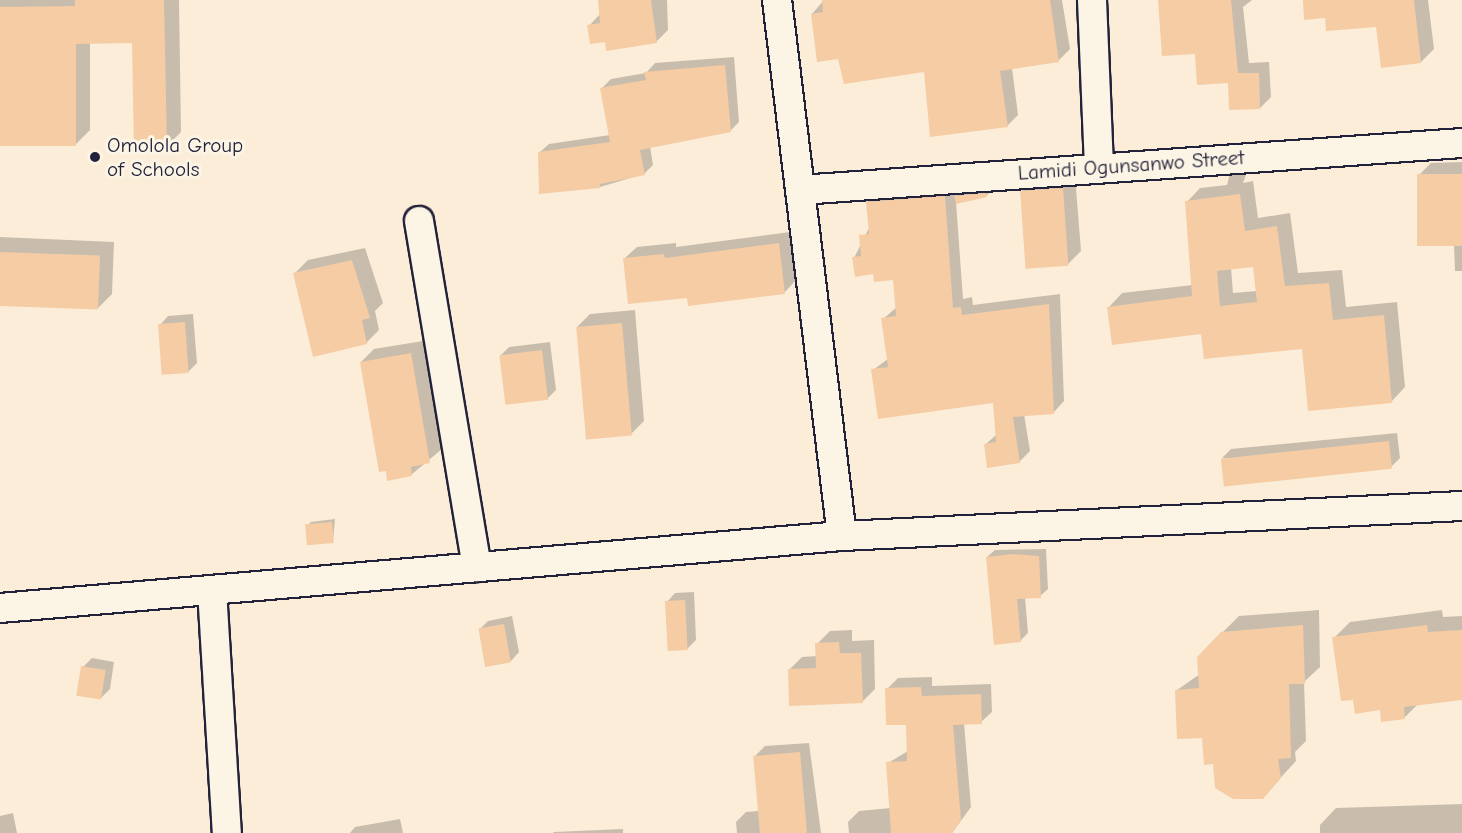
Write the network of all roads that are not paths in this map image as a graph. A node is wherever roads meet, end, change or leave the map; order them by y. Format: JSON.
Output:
{"nodes":[{"id":1,"x":777,"y":0,"type":"edge"},
{"id":2,"x":1092,"y":0,"type":"edge"},
{"id":3,"x":1462,"y":143,"type":"edge"},
{"id":4,"x":1099,"y":167,"type":"junction"},
{"id":5,"x":800,"y":190,"type":"junction"},
{"id":6,"x":419,"y":221,"type":"dead end"},
{"id":7,"x":1462,"y":506,"type":"edge"},
{"id":8,"x":842,"y":536,"type":"junction"},
{"id":9,"x":477,"y":567,"type":"junction"},
{"id":10,"x":212,"y":590,"type":"junction"},
{"id":11,"x":0,"y":609,"type":"edge"},
{"id":12,"x":227,"y":833,"type":"edge"}],
"edges":[{"from":1,"to":5,"type":"street"},
{"from":2,"to":4,"type":"street"},
{"from":3,"to":4,"type":"street","name":"Lamidi Ogunsanwo Street"},
{"from":4,"to":5,"type":"street","name":"Lamidi Ogunsanwo Street"},
{"from":5,"to":8,"type":"street"},
{"from":6,"to":9,"type":"street"},
{"from":7,"to":8,"type":"street"},
{"from":8,"to":9,"type":"street"},
{"from":9,"to":10,"type":"street"},
{"from":10,"to":11,"type":"street"},
{"from":10,"to":12,"type":"street"}]}
